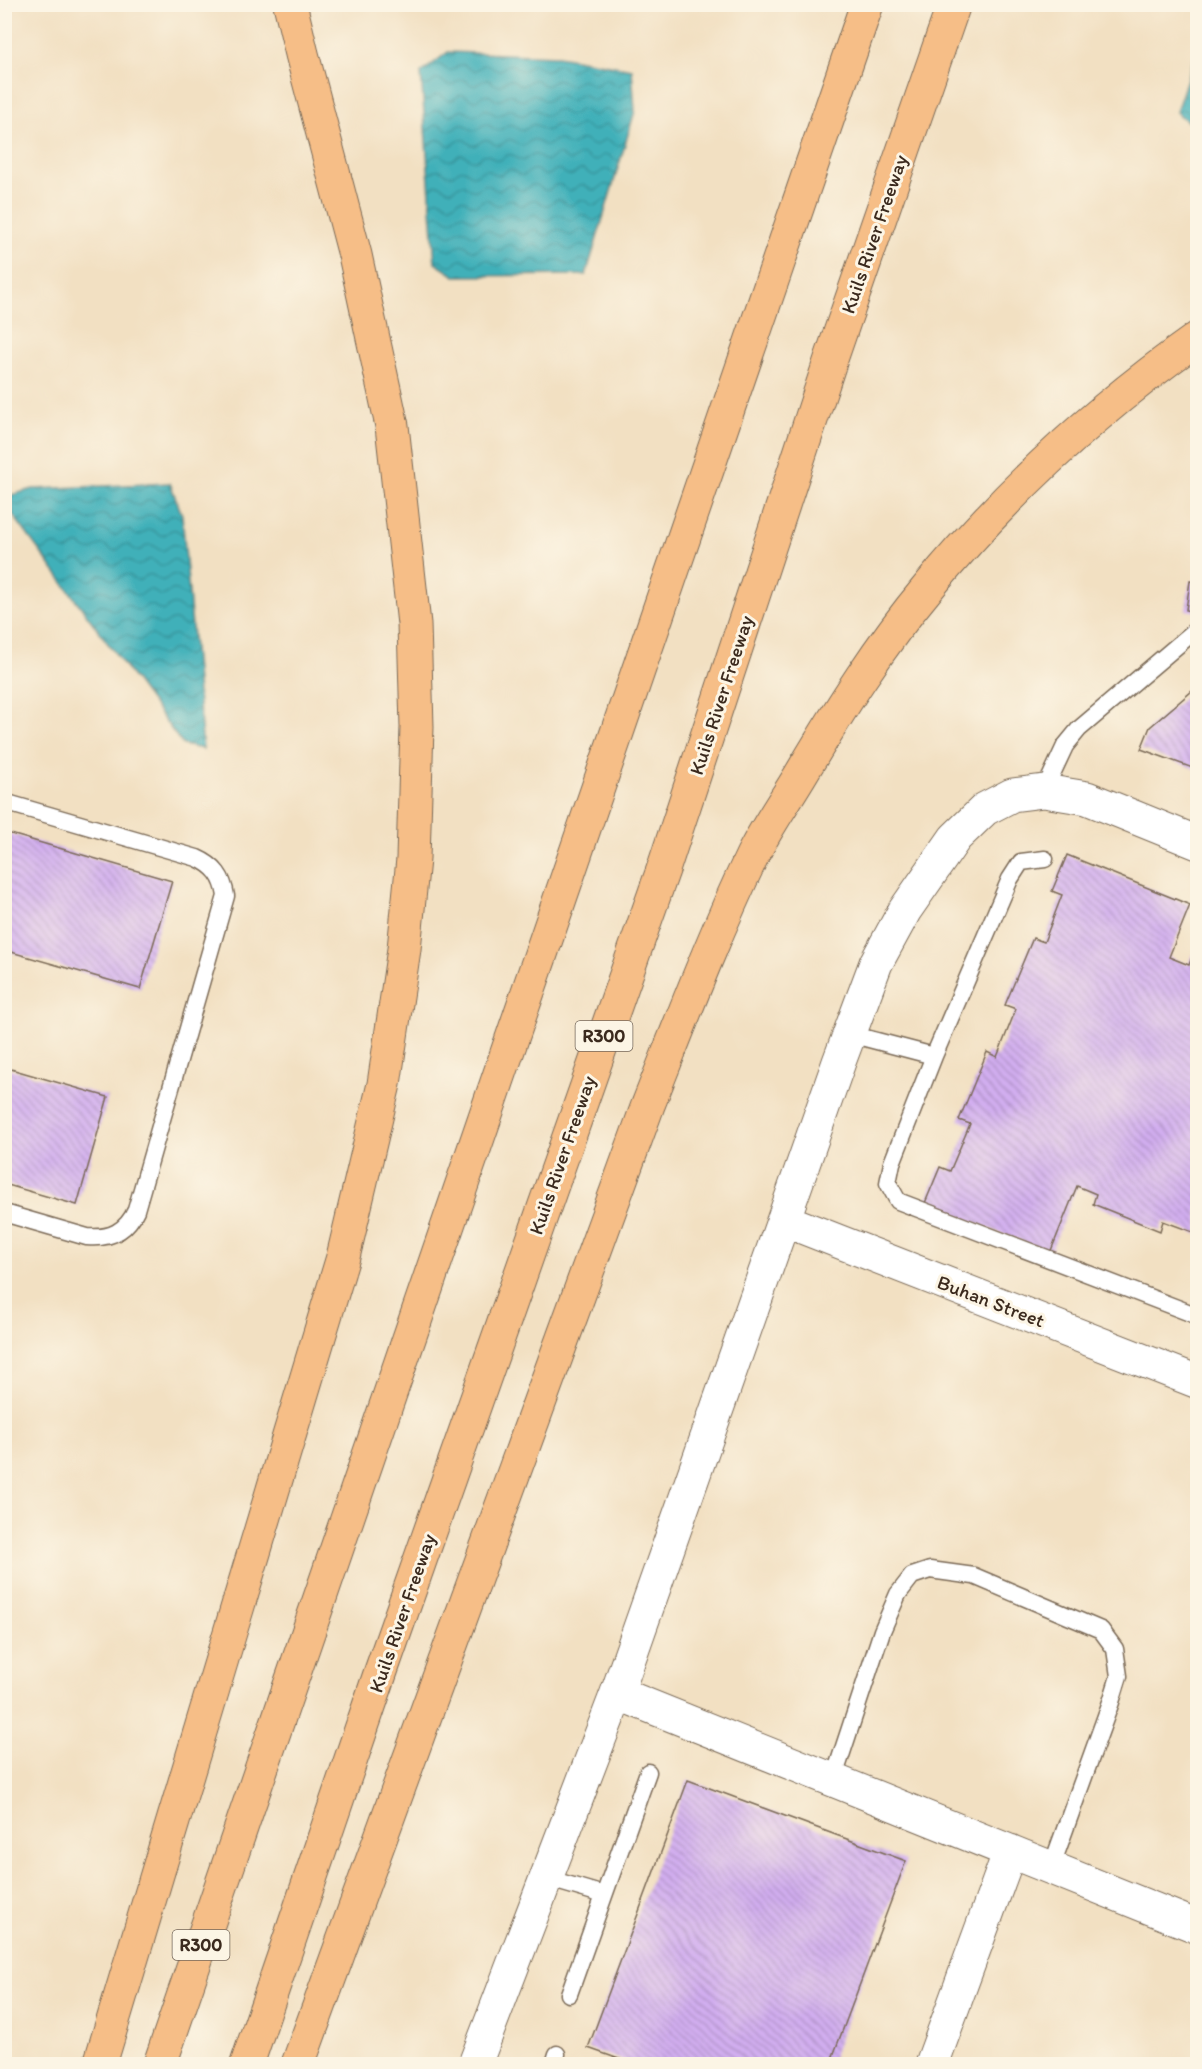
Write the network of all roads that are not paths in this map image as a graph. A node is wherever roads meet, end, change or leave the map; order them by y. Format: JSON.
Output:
{"nodes":[{"id":1,"x":290,"y":4,"type":"edge"},
{"id":2,"x":867,"y":4,"type":"edge"},
{"id":3,"x":954,"y":4,"type":"edge"},
{"id":4,"x":1197,"y":338,"type":"edge"},
{"id":5,"x":1197,"y":628,"type":"edge"},
{"id":6,"x":1044,"y":791,"type":"junction"},
{"id":7,"x":4,"y":802,"type":"edge"},
{"id":8,"x":1197,"y":843,"type":"edge"},
{"id":9,"x":1045,"y":859,"type":"dead end"},
{"id":10,"x":850,"y":1034,"type":"junction"},
{"id":11,"x":934,"y":1056,"type":"junction"},
{"id":12,"x":4,"y":1213,"type":"edge"},
{"id":13,"x":784,"y":1220,"type":"junction"},
{"id":14,"x":1197,"y":1316,"type":"edge"},
{"id":15,"x":1197,"y":1382,"type":"edge"},
{"id":16,"x":617,"y":1693,"type":"junction"},
{"id":17,"x":648,"y":1772,"type":"dead end"},
{"id":18,"x":832,"y":1780,"type":"junction"},
{"id":19,"x":1010,"y":1851,"type":"junction"},
{"id":20,"x":1051,"y":1868,"type":"junction"},
{"id":21,"x":546,"y":1878,"type":"junction"},
{"id":22,"x":604,"y":1894,"type":"junction"},
{"id":23,"x":1197,"y":1927,"type":"edge"},
{"id":24,"x":569,"y":1994,"type":"dead end"},
{"id":25,"x":100,"y":2064,"type":"edge"},
{"id":26,"x":160,"y":2064,"type":"edge"},
{"id":27,"x":247,"y":2064,"type":"edge"},
{"id":28,"x":298,"y":2064,"type":"edge"},
{"id":29,"x":475,"y":2064,"type":"edge"},
{"id":30,"x":932,"y":2064,"type":"edge"}],
"edges":[{"from":1,"to":25,"type":"highway"},
{"from":2,"to":26,"type":"highway","number":"R300"},
{"from":3,"to":27,"type":"highway","name":"Kuils River Freeway","number":"R300"},
{"from":4,"to":28,"type":"highway"},
{"from":5,"to":6,"type":"lane"},
{"from":6,"to":8,"type":"street"},
{"from":6,"to":10,"type":"street"},
{"from":7,"to":12,"type":"lane"},
{"from":9,"to":11,"type":"lane"},
{"from":10,"to":11,"type":"lane"},
{"from":10,"to":13,"type":"street"},
{"from":11,"to":14,"type":"lane"},
{"from":13,"to":15,"type":"street","name":"Buhan Street"},
{"from":13,"to":16,"type":"street"},
{"from":16,"to":18,"type":"street"},
{"from":16,"to":21,"type":"street"},
{"from":17,"to":22,"type":"lane"},
{"from":18,"to":19,"type":"street"},
{"from":18,"to":20,"type":"lane"},
{"from":19,"to":20,"type":"street"},
{"from":19,"to":30,"type":"street"},
{"from":20,"to":23,"type":"street"},
{"from":21,"to":22,"type":"lane"},
{"from":21,"to":29,"type":"street"},
{"from":22,"to":24,"type":"lane"}]}
